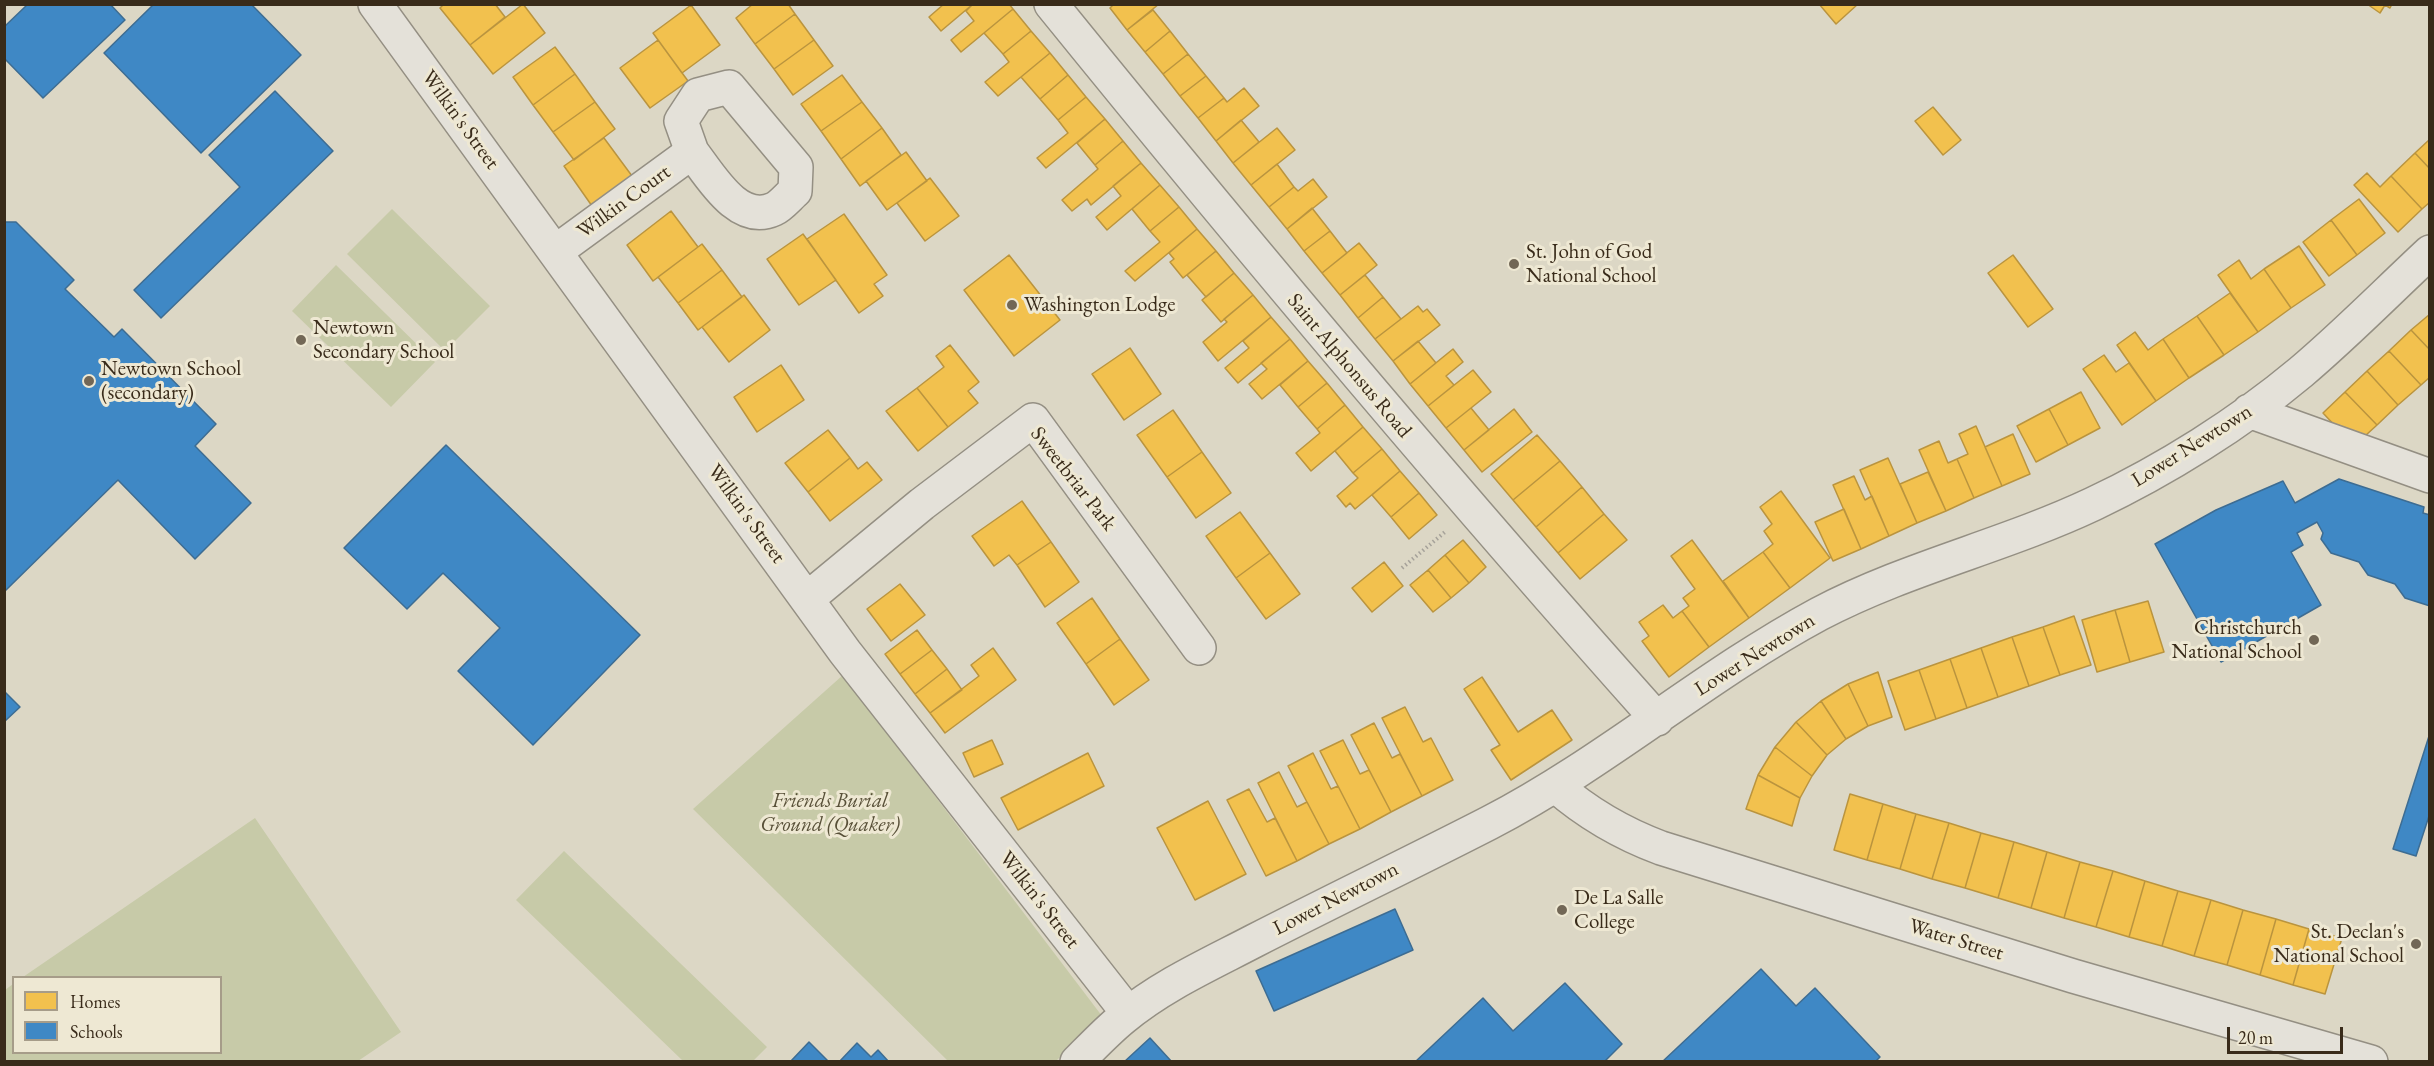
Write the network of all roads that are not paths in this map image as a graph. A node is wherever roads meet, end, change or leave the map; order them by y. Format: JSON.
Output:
{"nodes":[{"id":1,"x":375,"y":4,"type":"edge"},
{"id":2,"x":1051,"y":4,"type":"edge"},
{"id":3,"x":692,"y":152,"type":"dead end"},
{"id":4,"x":555,"y":252,"type":"junction"},
{"id":5,"x":2430,"y":252,"type":"edge"},
{"id":6,"x":2249,"y":411,"type":"junction"},
{"id":7,"x":2430,"y":476,"type":"edge"},
{"id":8,"x":807,"y":599,"type":"junction"},
{"id":9,"x":1199,"y":648,"type":"dead end"},
{"id":10,"x":1657,"y":719,"type":"junction"},
{"id":11,"x":1556,"y":786,"type":"junction"},
{"id":12,"x":1128,"y":1013,"type":"junction"},
{"id":13,"x":1077,"y":1062,"type":"edge"},
{"id":14,"x":2371,"y":1062,"type":"edge"}],
"edges":[{"from":1,"to":4,"type":"street","name":"Wilkin's Street"},
{"from":2,"to":10,"type":"street","name":"Saint Alphonsus Road"},
{"from":3,"to":4,"type":"street","name":"Wilkin Court"},
{"from":4,"to":8,"type":"street","name":"Wilkin's Street"},
{"from":5,"to":6,"type":"street","name":"Lower Newtown"},
{"from":6,"to":7,"type":"street"},
{"from":6,"to":10,"type":"street","name":"Lower Newtown"},
{"from":8,"to":9,"type":"street","name":"Sweetbriar Park"},
{"from":8,"to":12,"type":"street","name":"Wilkin's Street"},
{"from":10,"to":11,"type":"street","name":"Lower Newtown"},
{"from":11,"to":12,"type":"street","name":"Lower Newtown"},
{"from":11,"to":14,"type":"street","name":"Water Street"},
{"from":12,"to":13,"type":"street","name":"Lower Newtown"}]}
